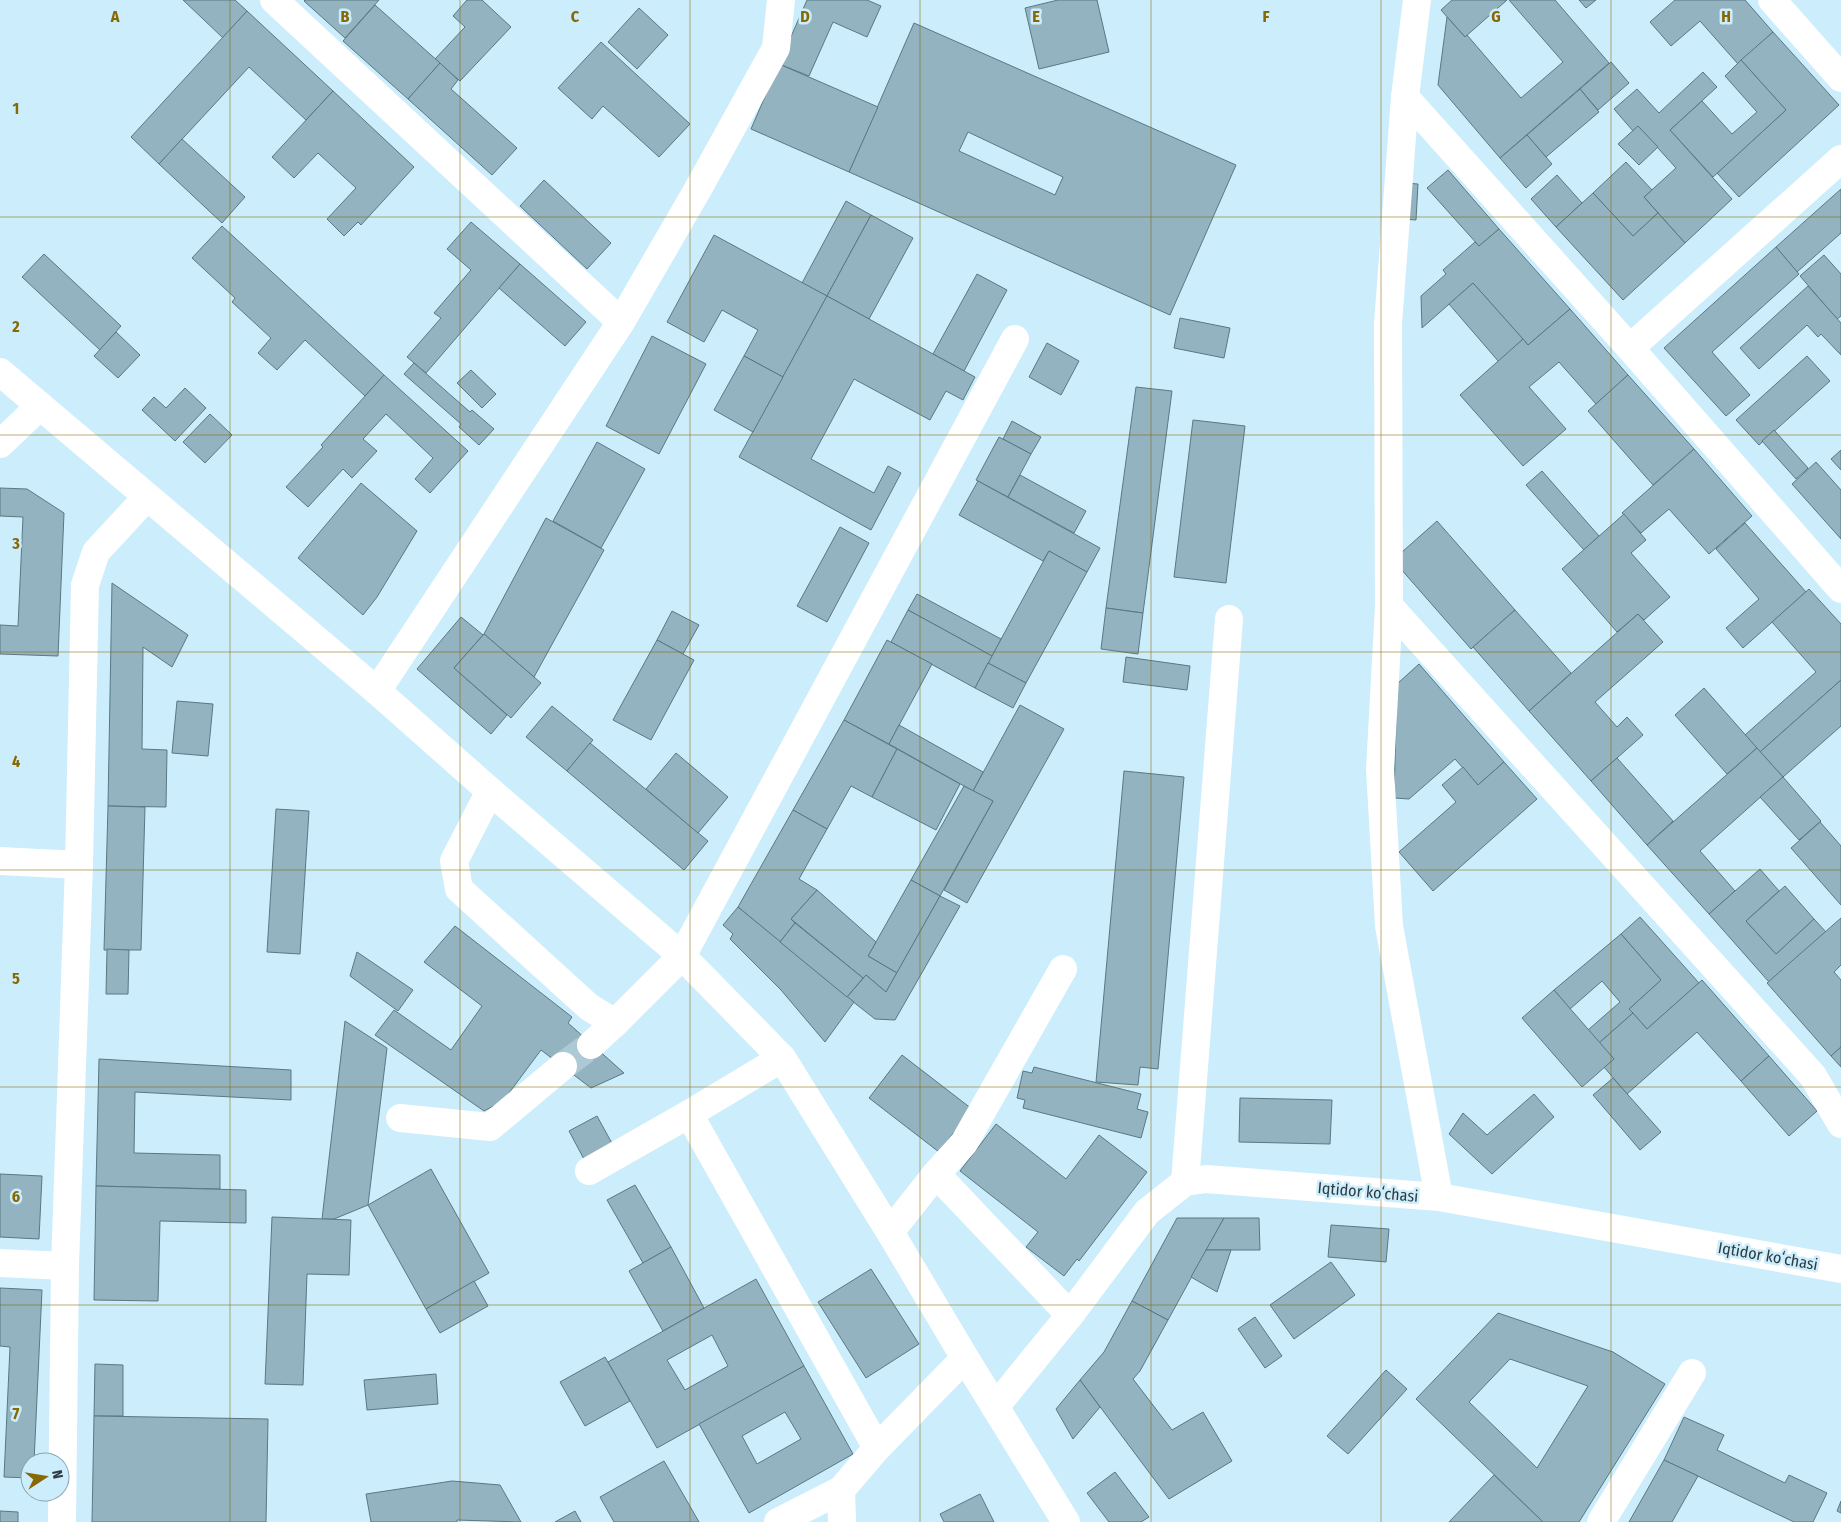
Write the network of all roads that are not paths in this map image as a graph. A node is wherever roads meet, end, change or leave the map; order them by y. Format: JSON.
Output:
{"nodes":[{"id":1,"x":274,"y":0,"type":"edge"},
{"id":2,"x":782,"y":0,"type":"edge"},
{"id":3,"x":1417,"y":0,"type":"edge"},
{"id":4,"x":1772,"y":0,"type":"edge"},
{"id":5,"x":1841,"y":78,"type":"edge"},
{"id":6,"x":1405,"y":97,"type":"junction"},
{"id":7,"x":1841,"y":159,"type":"edge"},
{"id":8,"x":621,"y":322,"type":"junction"},
{"id":9,"x":1015,"y":339,"type":"dead end"},
{"id":10,"x":1630,"y":348,"type":"junction"},
{"id":11,"x":0,"y":372,"type":"edge"},
{"id":12,"x":40,"y":406,"type":"junction"},
{"id":13,"x":0,"y":444,"type":"edge"},
{"id":14,"x":147,"y":497,"type":"junction"},
{"id":15,"x":1841,"y":589,"type":"edge"},
{"id":16,"x":1389,"y":606,"type":"junction"},
{"id":17,"x":1229,"y":619,"type":"dead end"},
{"id":18,"x":377,"y":691,"type":"junction"},
{"id":19,"x":490,"y":791,"type":"junction"},
{"id":20,"x":0,"y":861,"type":"edge"},
{"id":21,"x":79,"y":865,"type":"junction"},
{"id":22,"x":682,"y":956,"type":"junction"},
{"id":23,"x":1063,"y":969,"type":"dead end"},
{"id":24,"x":615,"y":1023,"type":"junction"},
{"id":25,"x":591,"y":1044,"type":"tunnel mouth"},
{"id":26,"x":782,"y":1058,"type":"junction"},
{"id":27,"x":562,"y":1066,"type":"tunnel mouth"},
{"id":28,"x":689,"y":1114,"type":"junction"},
{"id":29,"x":400,"y":1118,"type":"dead end"},
{"id":30,"x":1841,"y":1124,"type":"edge"},
{"id":31,"x":590,"y":1171,"type":"dead end"},
{"id":32,"x":936,"y":1174,"type":"junction"},
{"id":33,"x":1186,"y":1182,"type":"junction"},
{"id":34,"x":1439,"y":1198,"type":"junction"},
{"id":35,"x":890,"y":1232,"type":"junction"},
{"id":36,"x":0,"y":1263,"type":"edge"},
{"id":37,"x":65,"y":1266,"type":"junction"},
{"id":38,"x":1841,"y":1269,"type":"edge"},
{"id":39,"x":1070,"y":1316,"type":"junction"},
{"id":40,"x":965,"y":1358,"type":"junction"},
{"id":41,"x":1692,"y":1373,"type":"dead end"},
{"id":42,"x":995,"y":1407,"type":"junction"},
{"id":43,"x":877,"y":1448,"type":"junction"},
{"id":44,"x":841,"y":1490,"type":"junction"},
{"id":45,"x":62,"y":1522,"type":"edge"},
{"id":46,"x":778,"y":1522,"type":"edge"},
{"id":47,"x":842,"y":1522,"type":"edge"},
{"id":48,"x":1066,"y":1522,"type":"edge"},
{"id":49,"x":1601,"y":1522,"type":"edge"}],
"edges":[{"from":1,"to":8,"type":"street"},
{"from":2,"to":8,"type":"street"},
{"from":3,"to":6,"type":"street"},
{"from":4,"to":5,"type":"street"},
{"from":6,"to":10,"type":"street"},
{"from":6,"to":16,"type":"street"},
{"from":7,"to":10,"type":"street"},
{"from":8,"to":18,"type":"street"},
{"from":9,"to":22,"type":"street"},
{"from":10,"to":15,"type":"street"},
{"from":11,"to":12,"type":"street"},
{"from":12,"to":13,"type":"street"},
{"from":12,"to":14,"type":"street"},
{"from":14,"to":18,"type":"street"},
{"from":14,"to":21,"type":"street"},
{"from":16,"to":30,"type":"street"},
{"from":16,"to":34,"type":"street"},
{"from":17,"to":33,"type":"street"},
{"from":18,"to":19,"type":"street"},
{"from":19,"to":22,"type":"street"},
{"from":19,"to":24,"type":"street"},
{"from":20,"to":21,"type":"street"},
{"from":21,"to":37,"type":"street"},
{"from":22,"to":24,"type":"street"},
{"from":22,"to":26,"type":"street"},
{"from":23,"to":32,"type":"street"},
{"from":24,"to":25,"type":"street"},
{"from":26,"to":28,"type":"street"},
{"from":26,"to":35,"type":"street"},
{"from":27,"to":29,"type":"street"},
{"from":28,"to":31,"type":"street"},
{"from":28,"to":43,"type":"street"},
{"from":32,"to":35,"type":"street"},
{"from":32,"to":39,"type":"street"},
{"from":33,"to":34,"type":"street","name":"Iqtidor koʻchasi"},
{"from":33,"to":39,"type":"street"},
{"from":34,"to":38,"type":"street","name":"Iqtidor koʻchasi"},
{"from":35,"to":40,"type":"street"},
{"from":36,"to":37,"type":"street"},
{"from":37,"to":45,"type":"street"},
{"from":39,"to":42,"type":"street"},
{"from":40,"to":42,"type":"street"},
{"from":40,"to":43,"type":"street"},
{"from":41,"to":49,"type":"street"},
{"from":42,"to":48,"type":"street"},
{"from":43,"to":44,"type":"street"},
{"from":44,"to":46,"type":"street"},
{"from":44,"to":47,"type":"street"}]}
